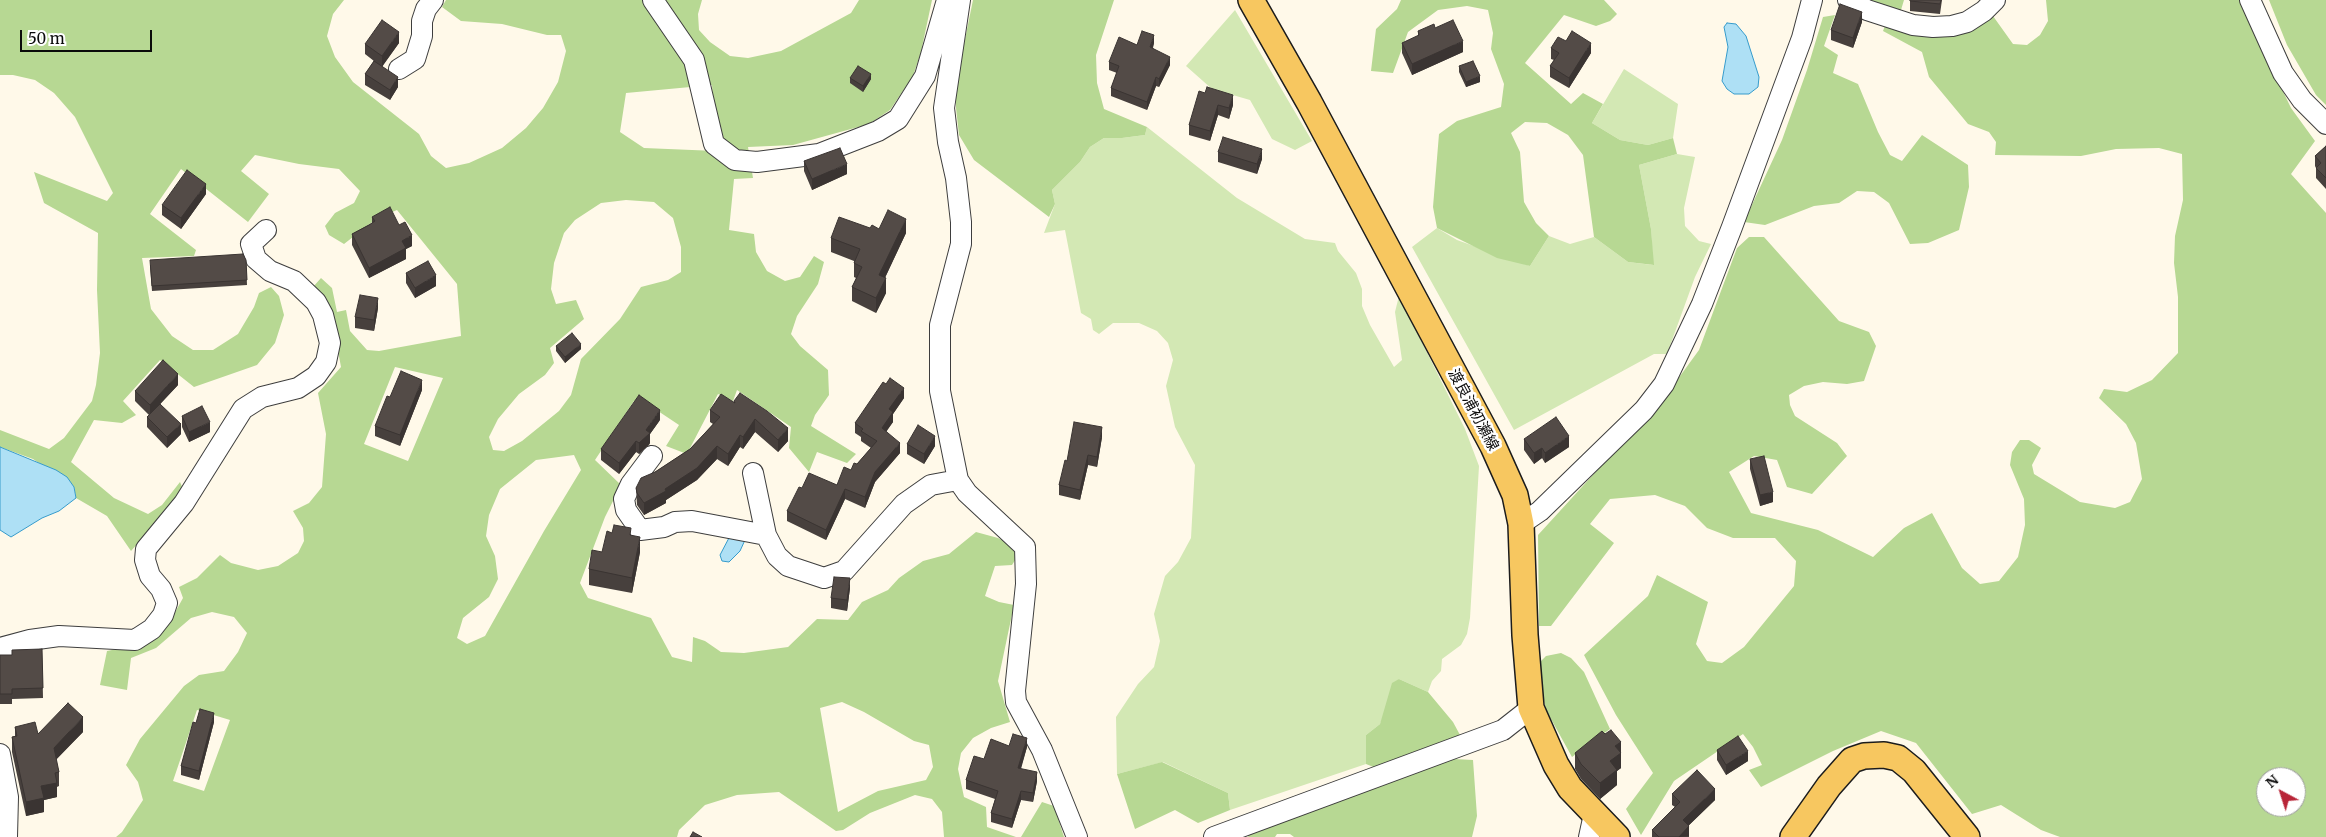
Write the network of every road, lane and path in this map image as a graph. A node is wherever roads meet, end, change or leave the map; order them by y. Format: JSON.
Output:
{"nodes":[{"id":1,"x":433,"y":0,"type":"edge"},
{"id":2,"x":653,"y":0,"type":"edge"},
{"id":3,"x":947,"y":0,"type":"edge"},
{"id":4,"x":960,"y":0,"type":"edge"},
{"id":5,"x":1251,"y":0,"type":"edge"},
{"id":6,"x":1812,"y":0,"type":"edge"},
{"id":7,"x":1848,"y":0,"type":"edge"},
{"id":8,"x":1995,"y":0,"type":"edge"},
{"id":9,"x":2250,"y":0,"type":"edge"},
{"id":10,"x":399,"y":69,"type":"dead end"},
{"id":11,"x":2326,"y":124,"type":"edge"},
{"id":12,"x":266,"y":230,"type":"dead end"},
{"id":13,"x":652,"y":456,"type":"dead end"},
{"id":14,"x":753,"y":474,"type":"dead end"},
{"id":15,"x":958,"y":480,"type":"junction"},
{"id":16,"x":1520,"y":524,"type":"junction"},
{"id":17,"x":766,"y":534,"type":"junction"},
{"id":18,"x":0,"y":648,"type":"edge"},
{"id":19,"x":1531,"y":708,"type":"junction"},
{"id":20,"x":0,"y":754,"type":"edge"},
{"id":21,"x":1591,"y":826,"type":"edge"},
{"id":22,"x":7,"y":837,"type":"edge"},
{"id":23,"x":1077,"y":837,"type":"edge"},
{"id":24,"x":1214,"y":837,"type":"edge"},
{"id":25,"x":1617,"y":837,"type":"edge"},
{"id":26,"x":1793,"y":837,"type":"edge"},
{"id":27,"x":1967,"y":837,"type":"edge"}],
"edges":[{"from":1,"to":10,"type":"street"},
{"from":2,"to":3,"type":"street"},
{"from":4,"to":15,"type":"street"},
{"from":5,"to":16,"type":"main road","name":"渡良浦初瀬線"},
{"from":6,"to":16,"type":"street"},
{"from":7,"to":8,"type":"street"},
{"from":9,"to":11,"type":"street"},
{"from":12,"to":18,"type":"street"},
{"from":13,"to":17,"type":"street"},
{"from":14,"to":17,"type":"street"},
{"from":15,"to":17,"type":"street"},
{"from":15,"to":23,"type":"street"},
{"from":16,"to":19,"type":"main road","name":"渡良浦初瀬線"},
{"from":19,"to":21,"type":"main road","name":"渡良浦初瀬線"},
{"from":19,"to":24,"type":"street"},
{"from":20,"to":22,"type":"street"},
{"from":21,"to":25,"type":"main road","name":"渡良浦初瀬線"},
{"from":26,"to":27,"type":"main road"}]}
